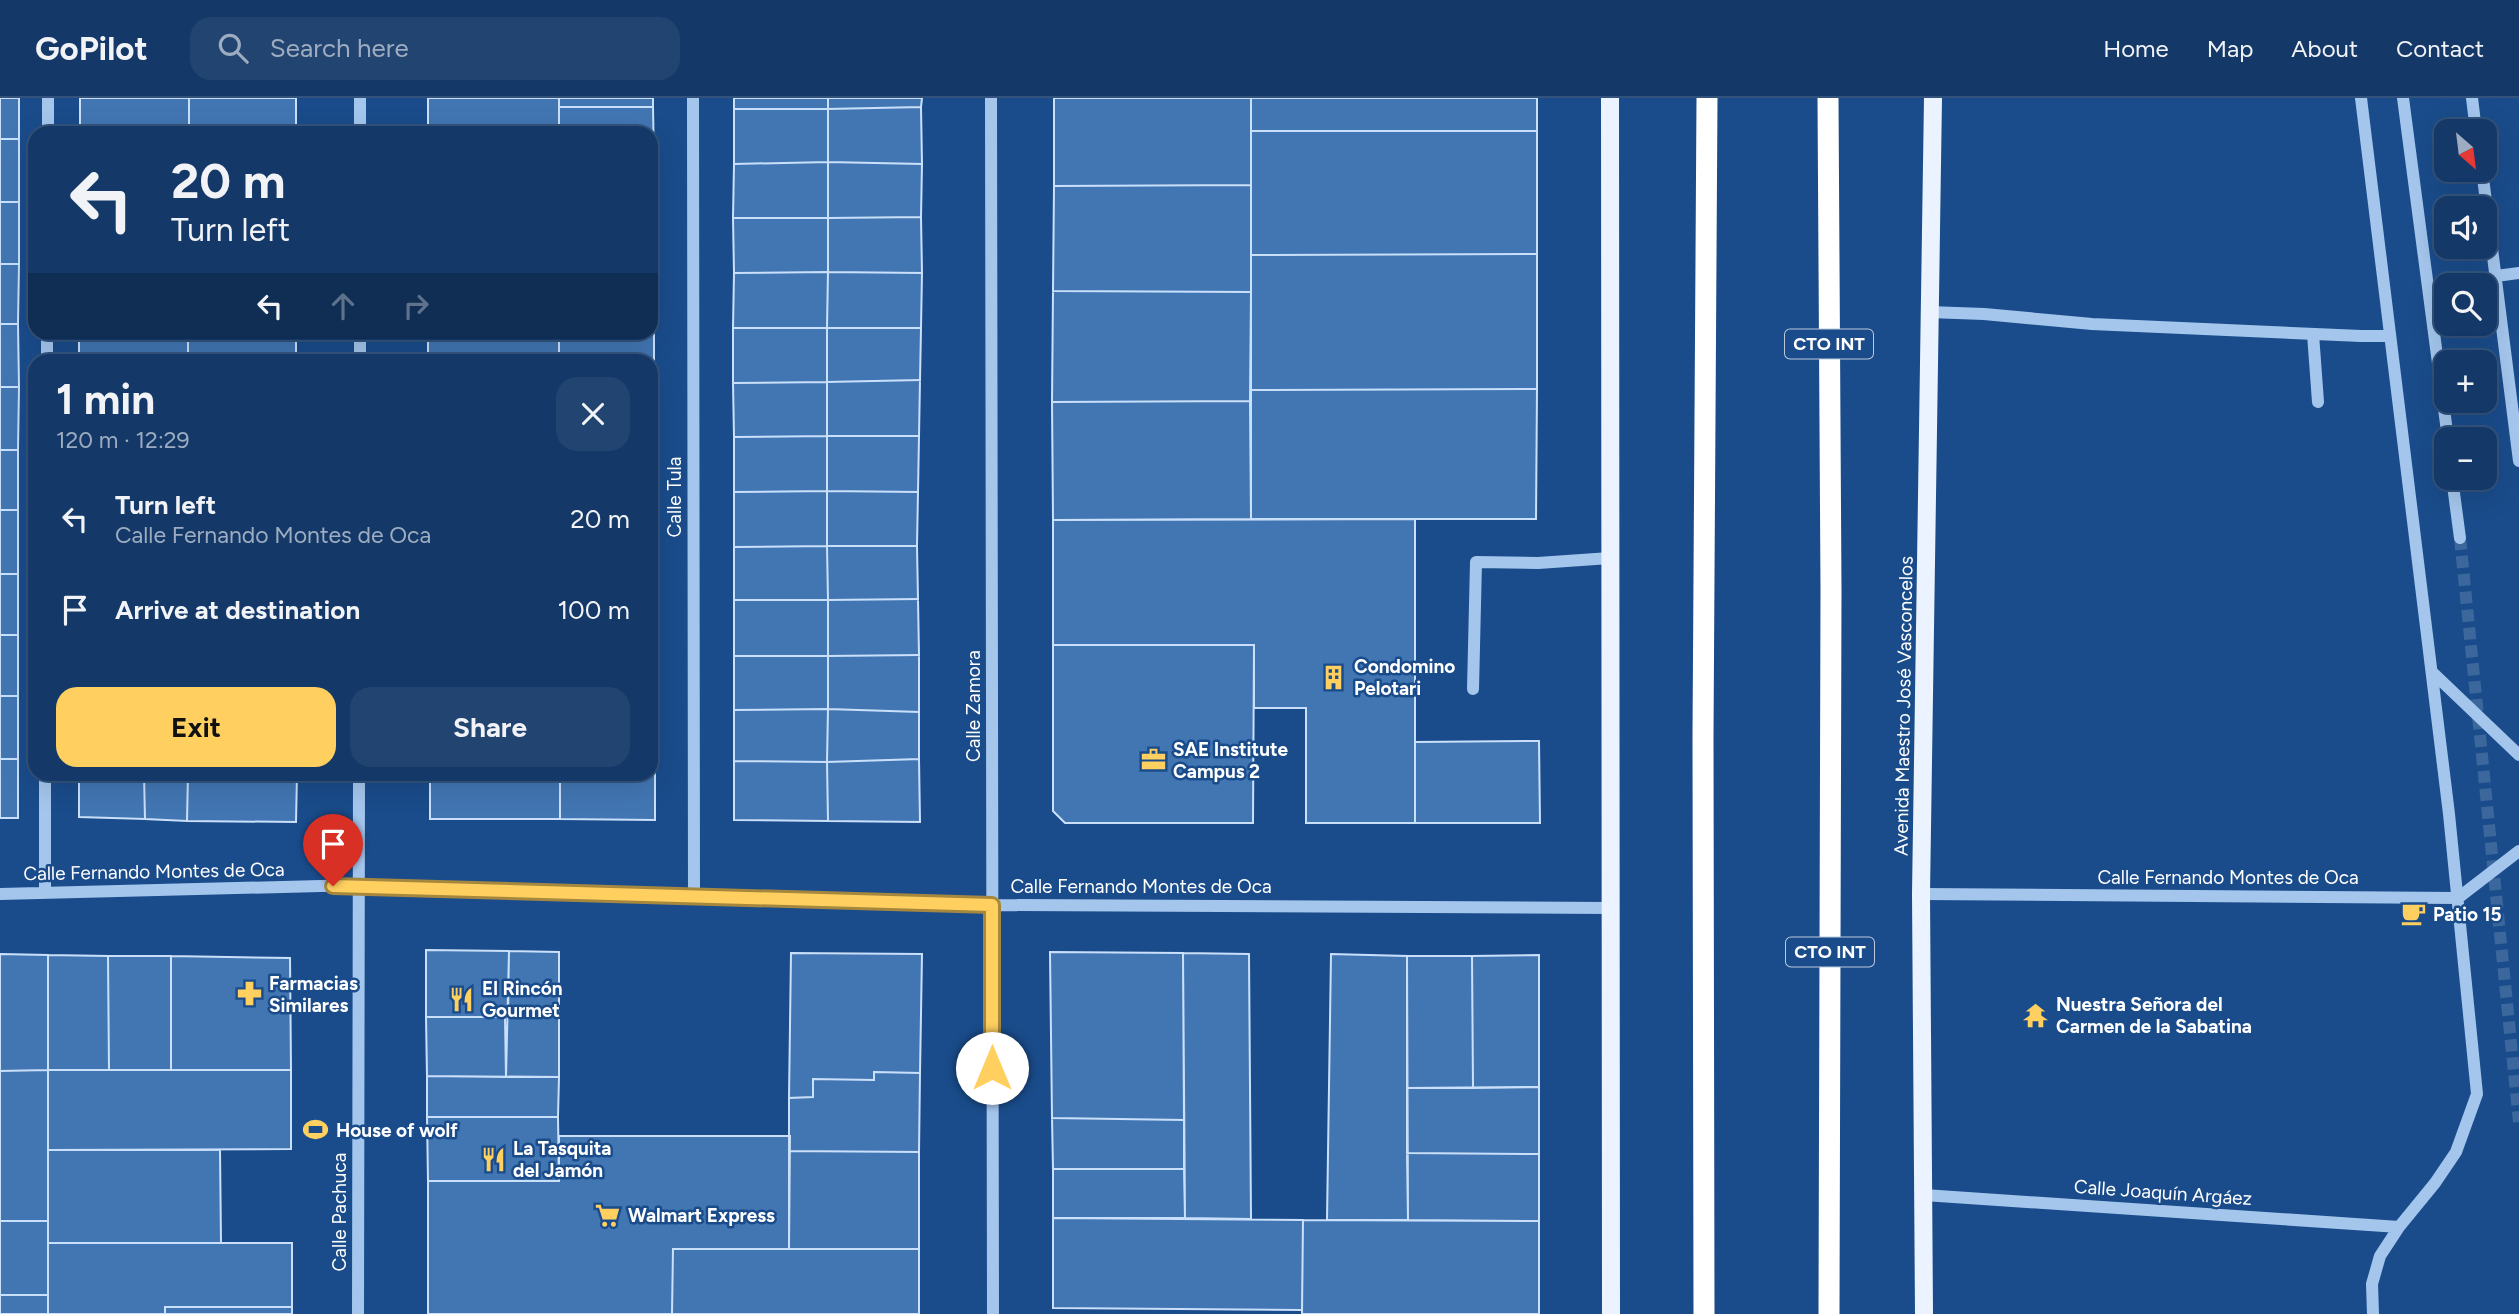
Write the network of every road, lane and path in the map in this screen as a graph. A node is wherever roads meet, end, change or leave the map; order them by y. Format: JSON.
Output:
{"nodes":[{"id":1,"x":48,"y":98,"type":"edge"},
{"id":2,"x":360,"y":98,"type":"edge"},
{"id":3,"x":693,"y":98,"type":"edge"},
{"id":4,"x":991,"y":98,"type":"edge"},
{"id":5,"x":1610,"y":98,"type":"edge"},
{"id":6,"x":1692,"y":98,"type":"edge"},
{"id":7,"x":1707,"y":98,"type":"edge"},
{"id":8,"x":1828,"y":98,"type":"edge"},
{"id":9,"x":1933,"y":98,"type":"edge"},
{"id":10,"x":2361,"y":98,"type":"edge"},
{"id":11,"x":2403,"y":98,"type":"edge"},
{"id":12,"x":2472,"y":98,"type":"edge"},
{"id":13,"x":2475,"y":119,"type":"edge"},
{"id":14,"x":1707,"y":123,"type":"junction"},
{"id":15,"x":48,"y":126,"type":"edge"},
{"id":16,"x":360,"y":126,"type":"edge"},
{"id":17,"x":2484,"y":182,"type":"edge"},
{"id":18,"x":2497,"y":273,"type":"edge"},
{"id":19,"x":2519,"y":273,"type":"edge"},
{"id":20,"x":2497,"y":276,"type":"joint"},
{"id":21,"x":1929,"y":312,"type":"junction"},
{"id":22,"x":2314,"y":334,"type":"junction"},
{"id":23,"x":2390,"y":336,"type":"junction"},
{"id":24,"x":2318,"y":402,"type":"dead end"},
{"id":25,"x":2446,"y":427,"type":"edge"},
{"id":26,"x":2519,"y":461,"type":"edge"},
{"id":27,"x":2454,"y":490,"type":"edge"},
{"id":28,"x":2460,"y":538,"type":"tunnel mouth"},
{"id":29,"x":1610,"y":558,"type":"junction"},
{"id":30,"x":2432,"y":671,"type":"junction"},
{"id":31,"x":1473,"y":689,"type":"dead end"},
{"id":32,"x":2519,"y":755,"type":"edge"},
{"id":33,"x":45,"y":781,"type":"edge"},
{"id":34,"x":359,"y":781,"type":"edge"},
{"id":35,"x":2519,"y":851,"type":"edge"},
{"id":36,"x":359,"y":885,"type":"junction"},
{"id":37,"x":45,"y":893,"type":"junction"},
{"id":38,"x":0,"y":894,"type":"edge"},
{"id":39,"x":1921,"y":894,"type":"junction"},
{"id":40,"x":694,"y":895,"type":"junction"},
{"id":41,"x":2458,"y":898,"type":"junction"},
{"id":42,"x":992,"y":905,"type":"junction"},
{"id":43,"x":1610,"y":908,"type":"junction"},
{"id":44,"x":1924,"y":1195,"type":"junction"},
{"id":45,"x":2399,"y":1227,"type":"junction"},
{"id":46,"x":358,"y":1314,"type":"edge"},
{"id":47,"x":993,"y":1314,"type":"edge"},
{"id":48,"x":1611,"y":1314,"type":"edge"},
{"id":49,"x":1704,"y":1314,"type":"edge"},
{"id":50,"x":1829,"y":1314,"type":"edge"},
{"id":51,"x":1924,"y":1314,"type":"edge"},
{"id":52,"x":2373,"y":1314,"type":"edge"}],
"edges":[{"from":1,"to":15,"type":"street"},
{"from":2,"to":16,"type":"street"},
{"from":3,"to":40,"type":"street","name":"Calle Tula"},
{"from":4,"to":42,"type":"street","name":"Calle Zamora"},
{"from":5,"to":29,"type":"main road"},
{"from":6,"to":14,"type":"highway"},
{"from":7,"to":14,"type":"highway"},
{"from":8,"to":50,"type":"highway","number":"CTO INT"},
{"from":9,"to":21,"type":"main road","name":"Avenida Maestro José Vasconcelos"},
{"from":10,"to":23,"type":"street"},
{"from":11,"to":25,"type":"street"},
{"from":12,"to":13,"type":"street"},
{"from":14,"to":49,"type":"highway"},
{"from":17,"to":18,"type":"street"},
{"from":19,"to":20,"type":"street"},
{"from":20,"to":26,"type":"street"},
{"from":21,"to":22,"type":"street"},
{"from":21,"to":39,"type":"main road","name":"Avenida Maestro José Vasconcelos"},
{"from":22,"to":23,"type":"street"},
{"from":22,"to":24,"type":"street"},
{"from":23,"to":30,"type":"street"},
{"from":27,"to":28,"type":"street"},
{"from":29,"to":31,"type":"street"},
{"from":29,"to":43,"type":"main road"},
{"from":30,"to":32,"type":"street"},
{"from":30,"to":41,"type":"street"},
{"from":33,"to":37,"type":"street"},
{"from":34,"to":36,"type":"street","name":"Calle Pachuca"},
{"from":35,"to":41,"type":"street"},
{"from":36,"to":37,"type":"street","name":"Calle Fernando Montes de Oca"},
{"from":36,"to":40,"type":"street","name":"Calle Fernando Montes de Oca"},
{"from":36,"to":46,"type":"street","name":"Calle Pachuca"},
{"from":37,"to":38,"type":"street","name":"Calle Fernando Montes de Oca"},
{"from":39,"to":41,"type":"street","name":"Calle Fernando Montes de Oca"},
{"from":39,"to":44,"type":"main road","name":"Avenida Maestro José Vasconcelos"},
{"from":40,"to":42,"type":"street","name":"Calle Fernando Montes de Oca"},
{"from":41,"to":45,"type":"street"},
{"from":42,"to":43,"type":"street","name":"Calle Fernando Montes de Oca"},
{"from":42,"to":47,"type":"street","name":"Calle Zamora"},
{"from":43,"to":48,"type":"main road"},
{"from":44,"to":45,"type":"street","name":"Calle Joaquín Argáez"},
{"from":44,"to":51,"type":"main road","name":"Avenida Maestro José Vasconcelos"},
{"from":45,"to":52,"type":"street"}]}
